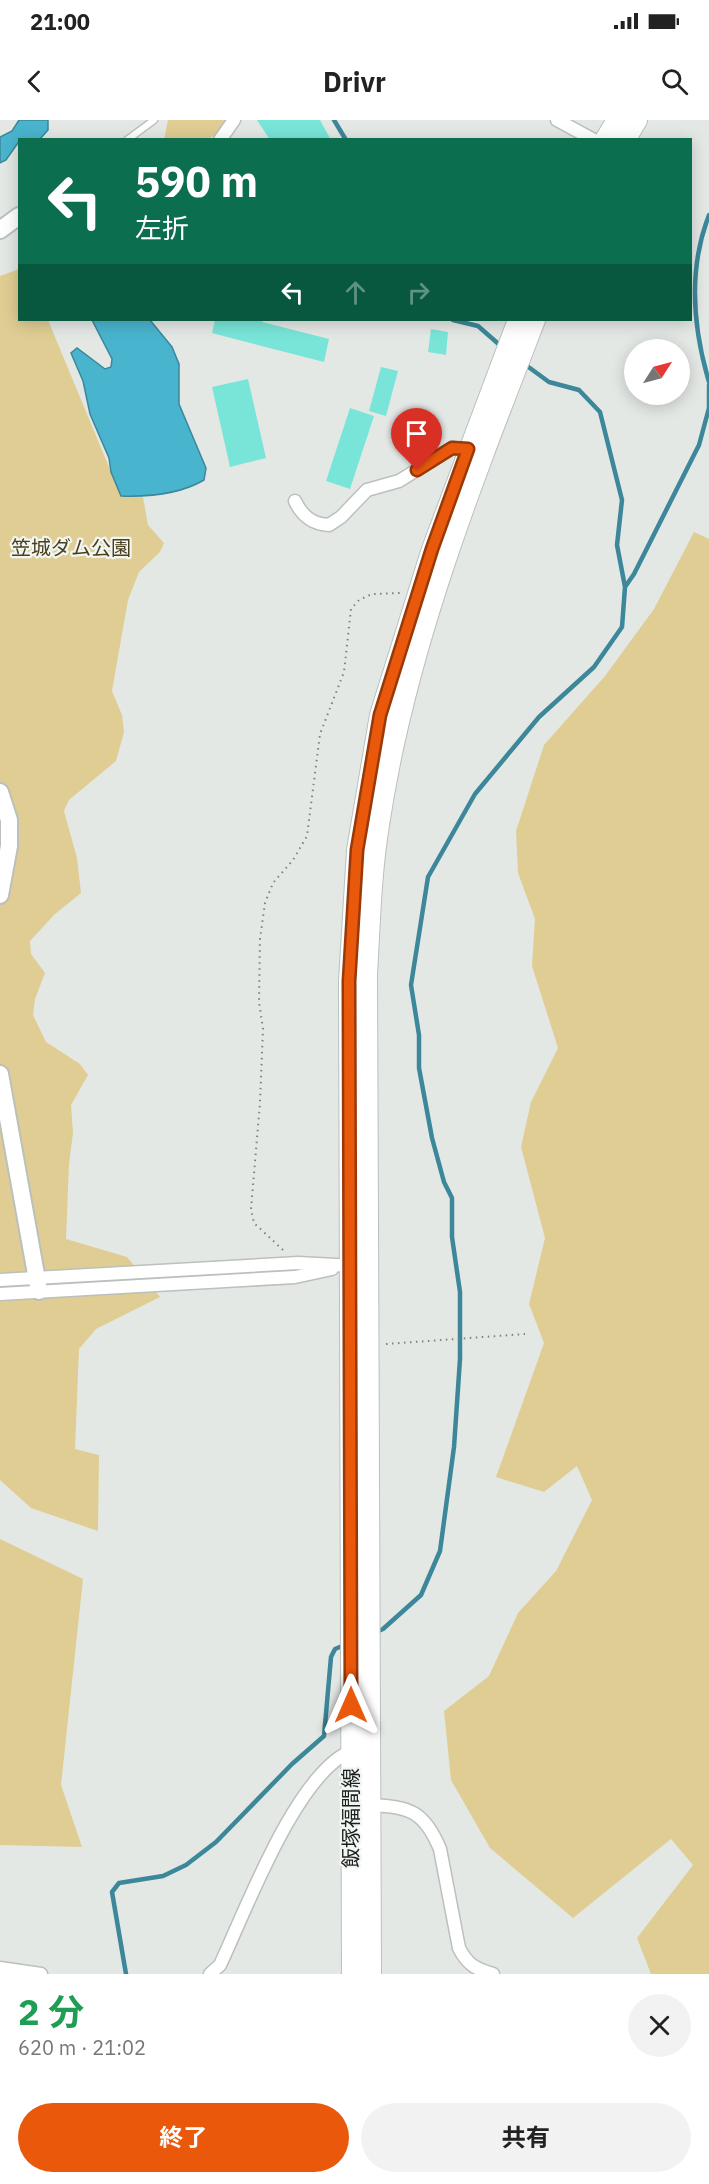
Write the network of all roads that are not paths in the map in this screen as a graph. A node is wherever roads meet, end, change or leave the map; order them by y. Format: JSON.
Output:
{"nodes":[{"id":1,"x":154,"y":120,"type":"edge"},
{"id":2,"x":234,"y":120,"type":"edge"},
{"id":3,"x":557,"y":120,"type":"edge"},
{"id":4,"x":617,"y":120,"type":"edge"},
{"id":5,"x":637,"y":120,"type":"edge"},
{"id":6,"x":130,"y":138,"type":"edge"},
{"id":7,"x":221,"y":138,"type":"edge"},
{"id":8,"x":590,"y":138,"type":"edge"},
{"id":9,"x":606,"y":138,"type":"edge"},
{"id":10,"x":626,"y":138,"type":"edge"},
{"id":11,"x":18,"y":217,"type":"edge"},
{"id":12,"x":0,"y":229,"type":"edge"},
{"id":13,"x":535,"y":321,"type":"edge"},
{"id":14,"x":519,"y":332,"type":"edge"},
{"id":15,"x":477,"y":452,"type":"junction"},
{"id":16,"x":295,"y":501,"type":"dead end"},
{"id":17,"x":0,"y":792,"type":"edge"},
{"id":18,"x":0,"y":895,"type":"edge"},
{"id":19,"x":0,"y":1074,"type":"edge"},
{"id":20,"x":358,"y":1266,"type":"junction"},
{"id":21,"x":0,"y":1280,"type":"edge"},
{"id":22,"x":37,"y":1284,"type":"junction"},
{"id":23,"x":0,"y":1294,"type":"edge"},
{"id":24,"x":351,"y":1751,"type":"junction"},
{"id":25,"x":371,"y":1804,"type":"junction"},
{"id":26,"x":0,"y":1968,"type":"edge"},
{"id":27,"x":41,"y":1974,"type":"edge"},
{"id":28,"x":210,"y":1974,"type":"edge"},
{"id":29,"x":352,"y":1974,"type":"edge"},
{"id":30,"x":371,"y":1974,"type":"edge"},
{"id":31,"x":493,"y":1974,"type":"edge"}],
"edges":[{"from":1,"to":6,"type":"lane"},
{"from":2,"to":7,"type":"street"},
{"from":3,"to":8,"type":"street"},
{"from":4,"to":9,"type":"main road"},
{"from":5,"to":10,"type":"main road"},
{"from":11,"to":12,"type":"street"},
{"from":13,"to":14,"type":"main road","name":"飯塚福間線"},
{"from":14,"to":15,"type":"main road","name":"飯塚福間線"},
{"from":15,"to":16,"type":"street"},
{"from":15,"to":20,"type":"main road","name":"飯塚福間線"},
{"from":15,"to":20,"type":"main road","name":"飯塚福間線"},
{"from":17,"to":18,"type":"street"},
{"from":19,"to":22,"type":"street"},
{"from":20,"to":22,"type":"street"},
{"from":20,"to":22,"type":"street"},
{"from":20,"to":24,"type":"main road","name":"飯塚福間線"},
{"from":20,"to":25,"type":"main road","name":"飯塚福間線"},
{"from":21,"to":22,"type":"street"},
{"from":22,"to":23,"type":"street"},
{"from":24,"to":28,"type":"street"},
{"from":24,"to":29,"type":"main road","name":"飯塚福間線"},
{"from":25,"to":30,"type":"main road","name":"飯塚福間線"},
{"from":25,"to":31,"type":"street"},
{"from":26,"to":27,"type":"street"}]}
